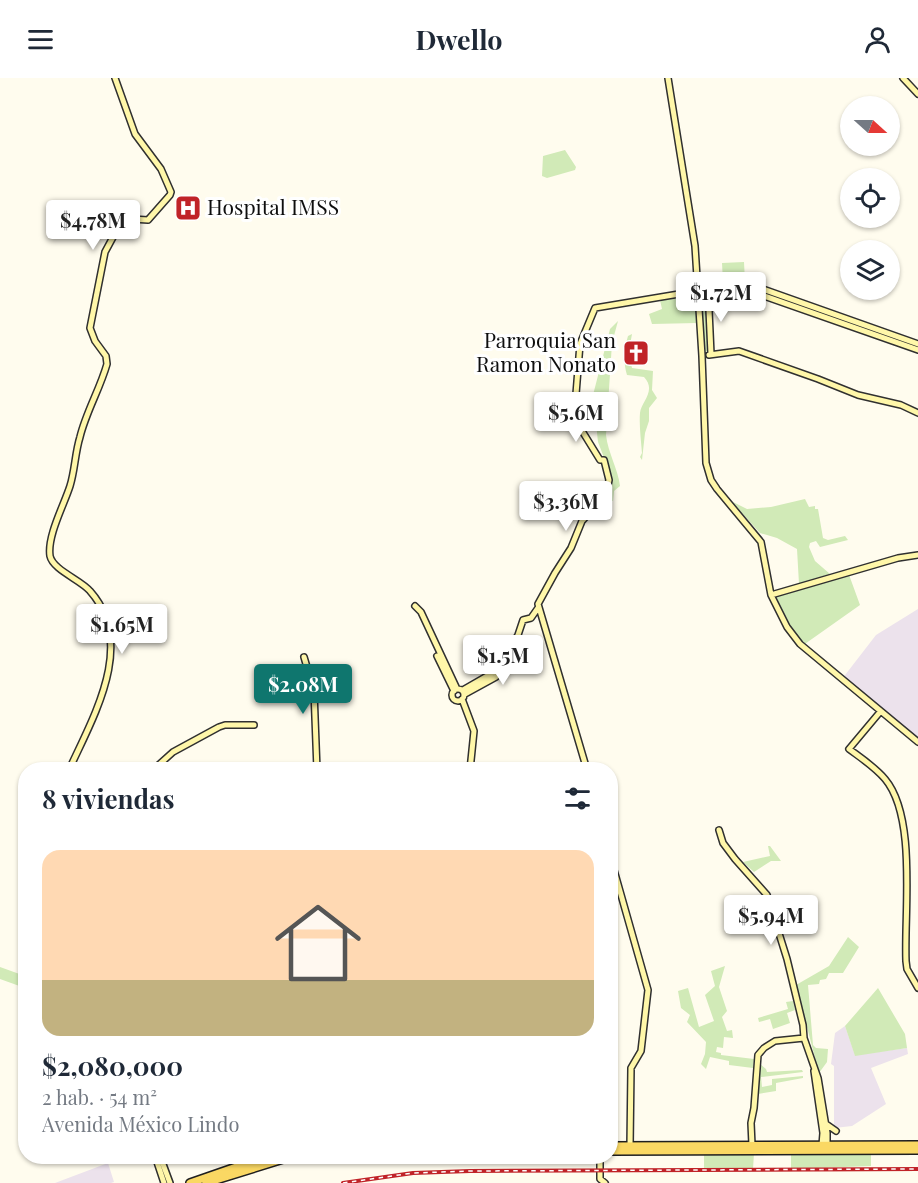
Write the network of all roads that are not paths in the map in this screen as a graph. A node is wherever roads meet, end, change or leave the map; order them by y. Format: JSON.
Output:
{"nodes":[{"id":1,"x":115,"y":78,"type":"edge"},
{"id":2,"x":668,"y":78,"type":"edge"},
{"id":3,"x":903,"y":78,"type":"edge"},
{"id":4,"x":918,"y":94,"type":"edge"},
{"id":5,"x":708,"y":290,"type":"junction"},
{"id":6,"x":697,"y":291,"type":"junction"},
{"id":7,"x":918,"y":344,"type":"edge"},
{"id":8,"x":918,"y":350,"type":"edge"},
{"id":9,"x":711,"y":354,"type":"junction"},
{"id":10,"x":702,"y":357,"type":"junction"},
{"id":11,"x":918,"y":413,"type":"edge"},
{"id":12,"x":918,"y":555,"type":"edge"},
{"id":13,"x":771,"y":595,"type":"junction"},
{"id":14,"x":538,"y":606,"type":"junction"},
{"id":15,"x":416,"y":608,"type":"dead end"},
{"id":16,"x":516,"y":650,"type":"dead end"},
{"id":17,"x":304,"y":657,"type":"dead end"},
{"id":18,"x":461,"y":697,"type":"junction"},
{"id":19,"x":880,"y":712,"type":"junction"},
{"id":20,"x":254,"y":725,"type":"dead end"},
{"id":21,"x":918,"y":742,"type":"edge"},
{"id":22,"x":73,"y":762,"type":"edge"},
{"id":23,"x":161,"y":762,"type":"edge"},
{"id":24,"x":317,"y":762,"type":"edge"},
{"id":25,"x":470,"y":762,"type":"edge"},
{"id":26,"x":585,"y":762,"type":"edge"},
{"id":27,"x":719,"y":830,"type":"dead end"},
{"id":28,"x":618,"y":884,"type":"edge"},
{"id":29,"x":918,"y":988,"type":"edge"},
{"id":30,"x":804,"y":1038,"type":"junction"},
{"id":31,"x":814,"y":1070,"type":"junction"},
{"id":32,"x":826,"y":1124,"type":"junction"},
{"id":33,"x":836,"y":1131,"type":"dead end"},
{"id":34,"x":752,"y":1145,"type":"junction"},
{"id":35,"x":824,"y":1145,"type":"junction"},
{"id":36,"x":918,"y":1145,"type":"edge"},
{"id":37,"x":618,"y":1146,"type":"edge"},
{"id":38,"x":630,"y":1146,"type":"junction"},
{"id":39,"x":709,"y":1148,"type":"junction"},
{"id":40,"x":918,"y":1150,"type":"edge"},
{"id":41,"x":618,"y":1151,"type":"edge"},
{"id":42,"x":158,"y":1164,"type":"edge"},
{"id":43,"x":163,"y":1164,"type":"edge"},
{"id":44,"x":245,"y":1164,"type":"edge"},
{"id":45,"x":267,"y":1164,"type":"edge"},
{"id":46,"x":164,"y":1183,"type":"edge"},
{"id":47,"x":170,"y":1183,"type":"edge"},
{"id":48,"x":190,"y":1183,"type":"edge"},
{"id":49,"x":206,"y":1183,"type":"edge"}],
"edges":[{"from":1,"to":22,"type":"street"},
{"from":2,"to":6,"type":"street"},
{"from":3,"to":4,"type":"street"},
{"from":5,"to":7,"type":"street"},
{"from":5,"to":8,"type":"street"},
{"from":5,"to":9,"type":"street"},
{"from":6,"to":10,"type":"street"},
{"from":6,"to":14,"type":"street"},
{"from":9,"to":10,"type":"street"},
{"from":9,"to":11,"type":"street"},
{"from":10,"to":13,"type":"street"},
{"from":12,"to":13,"type":"street"},
{"from":13,"to":19,"type":"street"},
{"from":14,"to":18,"type":"street"},
{"from":14,"to":26,"type":"street"},
{"from":15,"to":18,"type":"street"},
{"from":16,"to":18,"type":"street"},
{"from":17,"to":24,"type":"street"},
{"from":18,"to":25,"type":"street"},
{"from":19,"to":21,"type":"street"},
{"from":19,"to":29,"type":"street"},
{"from":20,"to":23,"type":"street"},
{"from":27,"to":30,"type":"street"},
{"from":28,"to":38,"type":"street"},
{"from":30,"to":31,"type":"street"},
{"from":30,"to":34,"type":"street"},
{"from":31,"to":32,"type":"street"},
{"from":31,"to":35,"type":"street"},
{"from":32,"to":33,"type":"street"},
{"from":32,"to":35,"type":"street"},
{"from":34,"to":35,"type":"main road"},
{"from":34,"to":39,"type":"main road"},
{"from":35,"to":36,"type":"main road"},
{"from":37,"to":38,"type":"main road"},
{"from":38,"to":39,"type":"main road"},
{"from":39,"to":40,"type":"main road"},
{"from":39,"to":41,"type":"main road"},
{"from":42,"to":46,"type":"street"},
{"from":43,"to":47,"type":"street"},
{"from":44,"to":48,"type":"main road"},
{"from":45,"to":49,"type":"main road"}]}
